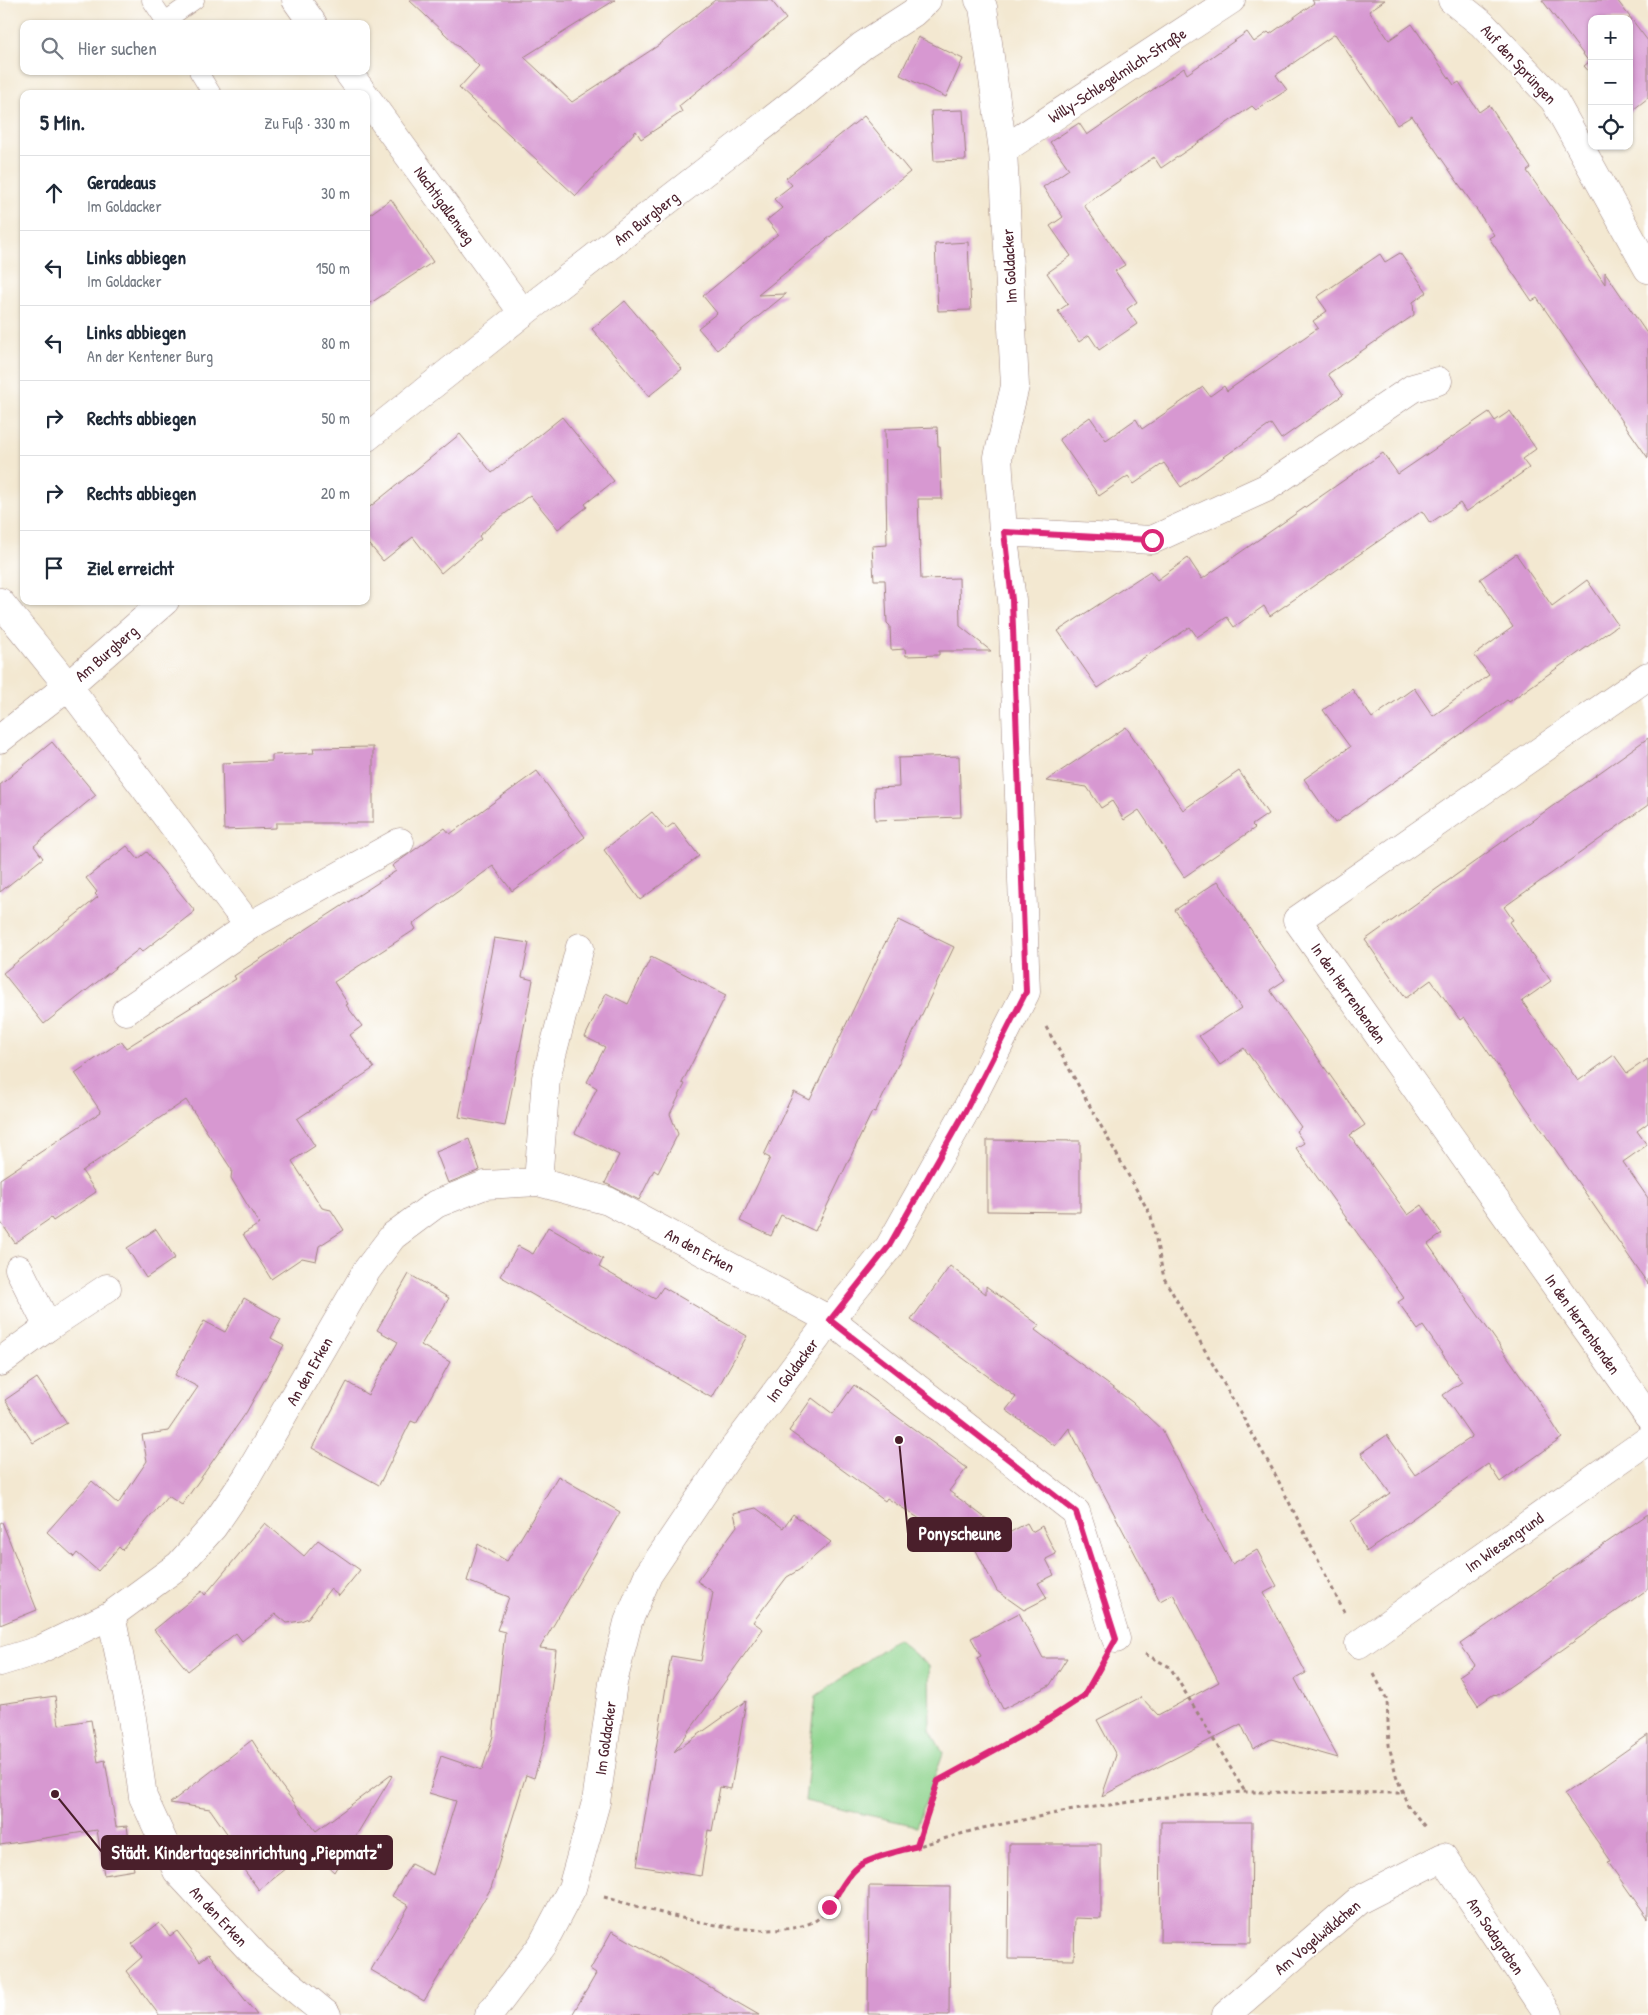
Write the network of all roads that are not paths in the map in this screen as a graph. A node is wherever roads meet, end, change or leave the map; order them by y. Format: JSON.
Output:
{"nodes":[{"id":1,"x":151,"y":0,"type":"edge"},
{"id":2,"x":195,"y":0,"type":"edge"},
{"id":3,"x":296,"y":0,"type":"edge"},
{"id":4,"x":927,"y":0,"type":"edge"},
{"id":5,"x":979,"y":0,"type":"edge"},
{"id":6,"x":1232,"y":0,"type":"edge"},
{"id":7,"x":1452,"y":0,"type":"edge"},
{"id":8,"x":165,"y":20,"type":"edge"},
{"id":9,"x":169,"y":20,"type":"edge"},
{"id":10,"x":310,"y":20,"type":"edge"},
{"id":11,"x":200,"y":75,"type":"edge"},
{"id":12,"x":350,"y":75,"type":"edge"},
{"id":13,"x":210,"y":90,"type":"edge"},
{"id":14,"x":361,"y":90,"type":"edge"},
{"id":15,"x":370,"y":103,"type":"edge"},
{"id":16,"x":1003,"y":150,"type":"junction"},
{"id":17,"x":1648,"y":269,"type":"edge"},
{"id":18,"x":523,"y":313,"type":"junction"},
{"id":19,"x":1438,"y":381,"type":"dead end"},
{"id":20,"x":370,"y":435,"type":"edge"},
{"id":21,"x":1004,"y":532,"type":"junction"},
{"id":22,"x":0,"y":602,"type":"edge"},
{"id":23,"x":160,"y":605,"type":"edge"},
{"id":24,"x":1648,"y":676,"type":"edge"},
{"id":25,"x":68,"y":686,"type":"junction"},
{"id":26,"x":0,"y":739,"type":"edge"},
{"id":27,"x":400,"y":842,"type":"dead end"},
{"id":28,"x":249,"y":926,"type":"junction"},
{"id":29,"x":580,"y":947,"type":"dead end"},
{"id":30,"x":126,"y":1011,"type":"dead end"},
{"id":31,"x":538,"y":1182,"type":"junction"},
{"id":32,"x":19,"y":1269,"type":"dead end"},
{"id":33,"x":107,"y":1288,"type":"dead end"},
{"id":34,"x":830,"y":1320,"type":"junction"},
{"id":35,"x":48,"y":1327,"type":"junction"},
{"id":36,"x":0,"y":1362,"type":"edge"},
{"id":37,"x":1648,"y":1416,"type":"edge"},
{"id":38,"x":1648,"y":1440,"type":"edge"},
{"id":39,"x":111,"y":1615,"type":"junction"},
{"id":40,"x":1116,"y":1639,"type":"road end"},
{"id":41,"x":1360,"y":1644,"type":"road end"},
{"id":42,"x":0,"y":1662,"type":"edge"},
{"id":43,"x":1443,"y":1857,"type":"joint"},
{"id":44,"x":491,"y":2014,"type":"edge"},
{"id":45,"x":327,"y":2015,"type":"edge"},
{"id":46,"x":1226,"y":2015,"type":"edge"},
{"id":47,"x":1549,"y":2015,"type":"edge"}],
"edges":[{"from":1,"to":8,"type":"lane"},
{"from":2,"to":9,"type":"lane"},
{"from":3,"to":10,"type":"street"},
{"from":4,"to":18,"type":"street","name":"Am Burgberg"},
{"from":5,"to":16,"type":"street","name":"Im Goldacker"},
{"from":6,"to":16,"type":"street","name":"Willy-Schlegelmilch-Straße"},
{"from":7,"to":17,"type":"street","name":"Auf den Sprüngen"},
{"from":11,"to":13,"type":"lane"},
{"from":12,"to":14,"type":"street"},
{"from":15,"to":18,"type":"street","name":"Nachtigallenweg"},
{"from":16,"to":21,"type":"street","name":"Im Goldacker"},
{"from":18,"to":20,"type":"street","name":"Am Burgberg"},
{"from":19,"to":21,"type":"street"},
{"from":21,"to":34,"type":"street","name":"Im Goldacker"},
{"from":22,"to":25,"type":"street","name":"Am Burgberg"},
{"from":23,"to":25,"type":"street","name":"Am Burgberg"},
{"from":24,"to":37,"type":"street","name":"In den Herrenbenden"},
{"from":25,"to":26,"type":"street","name":"Am Burgberg"},
{"from":25,"to":28,"type":"street"},
{"from":27,"to":28,"type":"street"},
{"from":28,"to":30,"type":"street"},
{"from":29,"to":31,"type":"street"},
{"from":31,"to":34,"type":"street","name":"An den Erken"},
{"from":31,"to":39,"type":"street","name":"An den Erken"},
{"from":32,"to":35,"type":"street"},
{"from":33,"to":35,"type":"street"},
{"from":34,"to":40,"type":"street","name":"An den Erken"},
{"from":34,"to":44,"type":"street","name":"Im Goldacker"},
{"from":35,"to":36,"type":"street"},
{"from":38,"to":41,"type":"street","name":"Im Wiesengrund"},
{"from":39,"to":42,"type":"street","name":"An den Erken"},
{"from":39,"to":45,"type":"street","name":"An den Erken"},
{"from":43,"to":46,"type":"street","name":"Am Vogelwäldchen"},
{"from":43,"to":47,"type":"street","name":"Am Sodagraben"}]}
